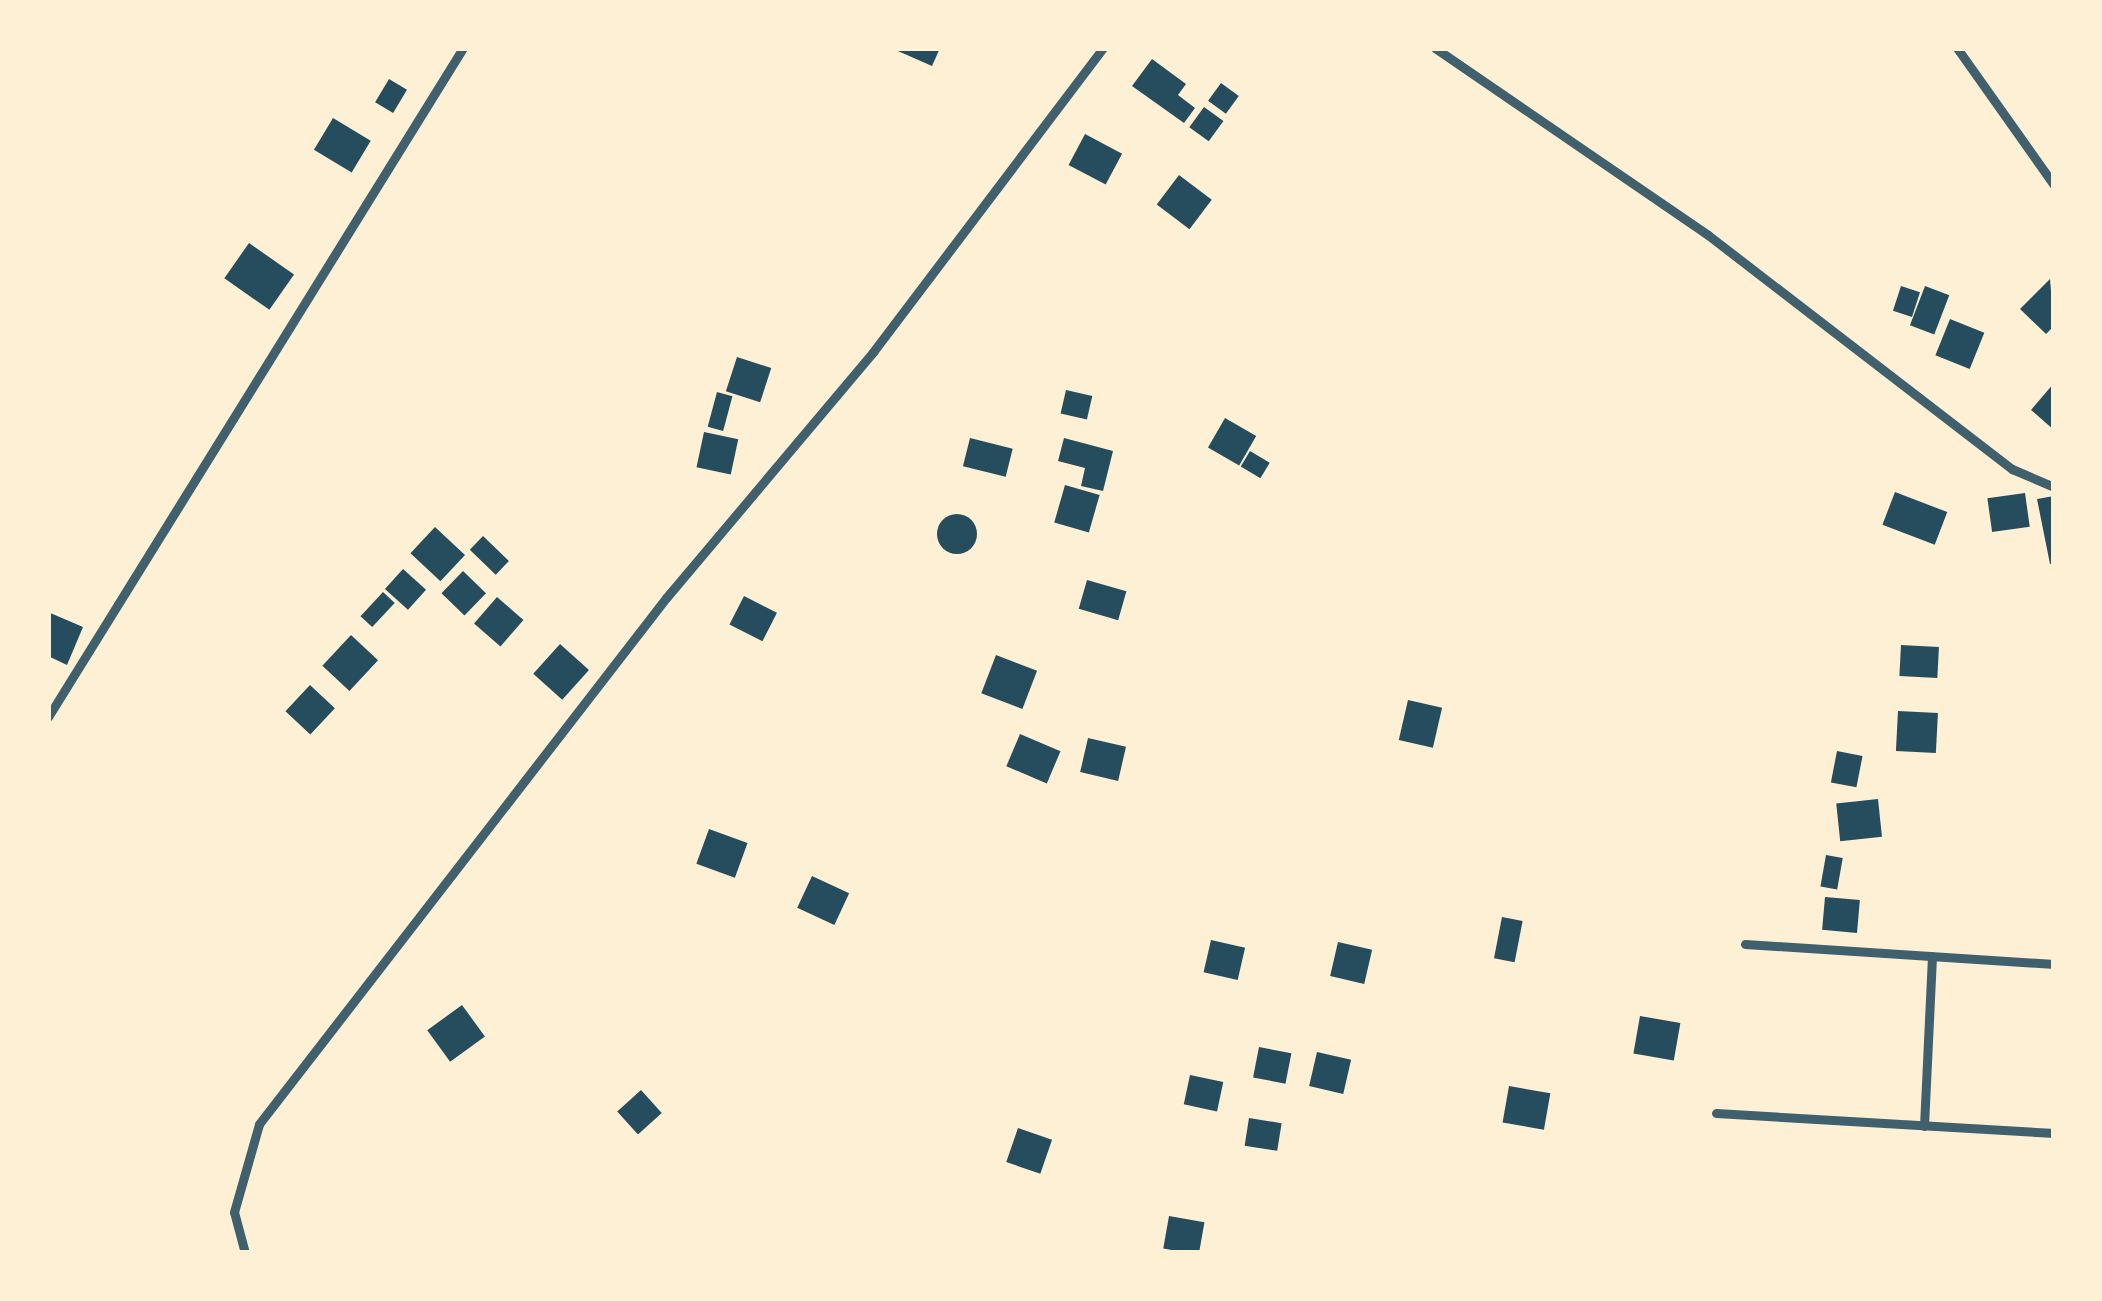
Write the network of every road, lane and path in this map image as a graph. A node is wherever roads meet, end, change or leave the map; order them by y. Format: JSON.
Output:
{"nodes":[{"id":1,"x":463,"y":48,"type":"edge"},
{"id":2,"x":1102,"y":48,"type":"edge"},
{"id":3,"x":1435,"y":48,"type":"edge"},
{"id":4,"x":1957,"y":48,"type":"edge"},
{"id":5,"x":2054,"y":185,"type":"edge"},
{"id":6,"x":2054,"y":487,"type":"edge"},
{"id":7,"x":48,"y":717,"type":"edge"},
{"id":8,"x":1745,"y":944,"type":"dead end"},
{"id":9,"x":1932,"y":956,"type":"junction"},
{"id":10,"x":2054,"y":964,"type":"edge"},
{"id":11,"x":1716,"y":1114,"type":"dead end"},
{"id":12,"x":1924,"y":1126,"type":"junction"},
{"id":13,"x":2054,"y":1133,"type":"edge"},
{"id":14,"x":245,"y":1253,"type":"edge"}],
"edges":[{"from":1,"to":7,"type":"street"},
{"from":2,"to":14,"type":"street"},
{"from":3,"to":6,"type":"street"},
{"from":4,"to":5,"type":"street"},
{"from":8,"to":9,"type":"street"},
{"from":9,"to":10,"type":"street"},
{"from":9,"to":12,"type":"street"},
{"from":11,"to":12,"type":"street"},
{"from":12,"to":13,"type":"street"}]}
